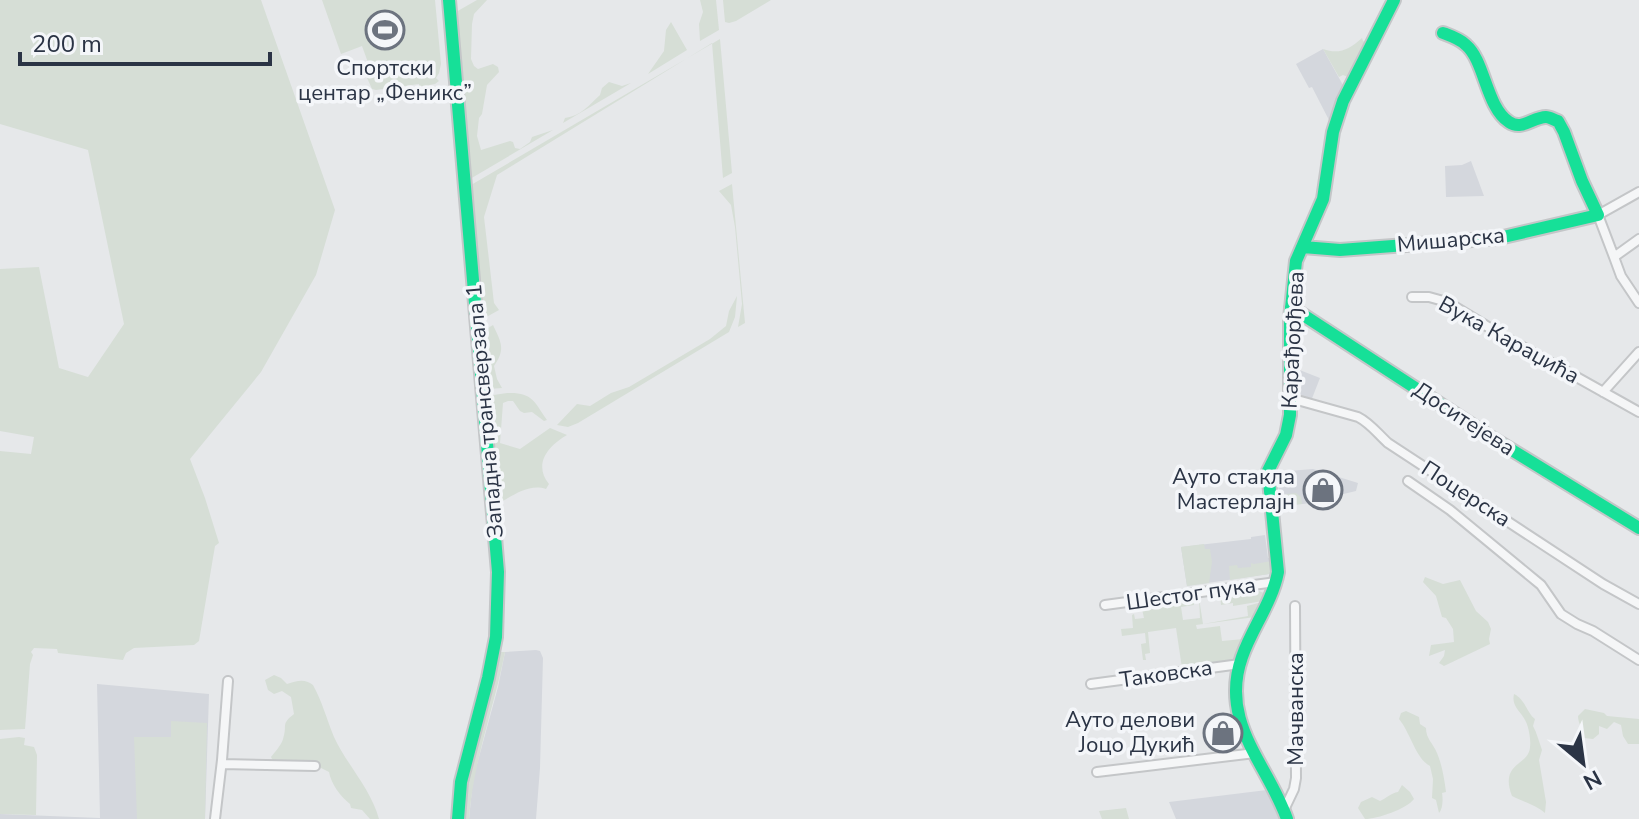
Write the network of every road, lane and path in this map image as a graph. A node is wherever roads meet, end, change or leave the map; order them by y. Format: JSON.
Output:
{"nodes":[{"id":1,"x":449,"y":0,"type":"edge"},
{"id":2,"x":1394,"y":0,"type":"edge"},
{"id":3,"x":1443,"y":33,"type":"dead end"},
{"id":4,"x":1639,"y":192,"type":"edge"},
{"id":5,"x":1598,"y":215,"type":"junction"},
{"id":6,"x":1639,"y":239,"type":"edge"},
{"id":7,"x":1303,"y":247,"type":"junction"},
{"id":8,"x":1614,"y":257,"type":"junction"},
{"id":9,"x":1412,"y":297,"type":"dead end"},
{"id":10,"x":1639,"y":303,"type":"edge"},
{"id":11,"x":1291,"y":307,"type":"junction"},
{"id":12,"x":1639,"y":352,"type":"edge"},
{"id":13,"x":1603,"y":392,"type":"junction"},
{"id":14,"x":1290,"y":398,"type":"junction"},
{"id":15,"x":1639,"y":412,"type":"edge"},
{"id":16,"x":1408,"y":481,"type":"dead end"},
{"id":17,"x":1639,"y":528,"type":"edge"},
{"id":18,"x":1276,"y":582,"type":"junction"},
{"id":19,"x":1639,"y":588,"type":"edge"},
{"id":20,"x":1635,"y":601,"type":"edge"},
{"id":21,"x":1105,"y":605,"type":"dead end"},
{"id":22,"x":1295,"y":606,"type":"dead end"},
{"id":23,"x":1639,"y":660,"type":"edge"},
{"id":24,"x":1240,"y":664,"type":"junction"},
{"id":25,"x":228,"y":681,"type":"dead end"},
{"id":26,"x":1091,"y":684,"type":"dead end"},
{"id":27,"x":1255,"y":753,"type":"junction"},
{"id":28,"x":222,"y":764,"type":"junction"},
{"id":29,"x":315,"y":766,"type":"dead end"},
{"id":30,"x":1097,"y":772,"type":"dead end"},
{"id":31,"x":1286,"y":814,"type":"edge"},
{"id":32,"x":215,"y":819,"type":"edge"},
{"id":33,"x":458,"y":819,"type":"edge"}],
"edges":[{"from":1,"to":33,"type":"street","name":"Западна трансверзала 1"},
{"from":2,"to":7,"type":"street","name":"Карађорђева"},
{"from":3,"to":5,"type":"street"},
{"from":4,"to":5,"type":"street","name":"Мишарска"},
{"from":5,"to":7,"type":"street","name":"Мишарска"},
{"from":5,"to":8,"type":"street"},
{"from":6,"to":8,"type":"street"},
{"from":7,"to":11,"type":"street","name":"Карађорђева"},
{"from":8,"to":10,"type":"street"},
{"from":9,"to":13,"type":"street","name":"Вука Караџића"},
{"from":11,"to":14,"type":"street","name":"Карађорђева"},
{"from":11,"to":17,"type":"street","name":"Доситејева"},
{"from":12,"to":13,"type":"street","name":"Вука Караџића"},
{"from":13,"to":15,"type":"street","name":"Вука Караџића"},
{"from":14,"to":18,"type":"street","name":"Карађорђева"},
{"from":14,"to":20,"type":"street","name":"Поцерска"},
{"from":16,"to":23,"type":"street"},
{"from":18,"to":21,"type":"street","name":"Шестог пука"},
{"from":18,"to":24,"type":"street","name":"Карађорђева"},
{"from":19,"to":20,"type":"street"},
{"from":22,"to":31,"type":"street","name":"Мачванска"},
{"from":24,"to":26,"type":"street","name":"Таковска"},
{"from":24,"to":27,"type":"street","name":"Карађорђева"},
{"from":25,"to":28,"type":"street"},
{"from":27,"to":30,"type":"street"},
{"from":27,"to":31,"type":"street","name":"Карађорђева"},
{"from":28,"to":29,"type":"street"},
{"from":28,"to":32,"type":"street"}]}
